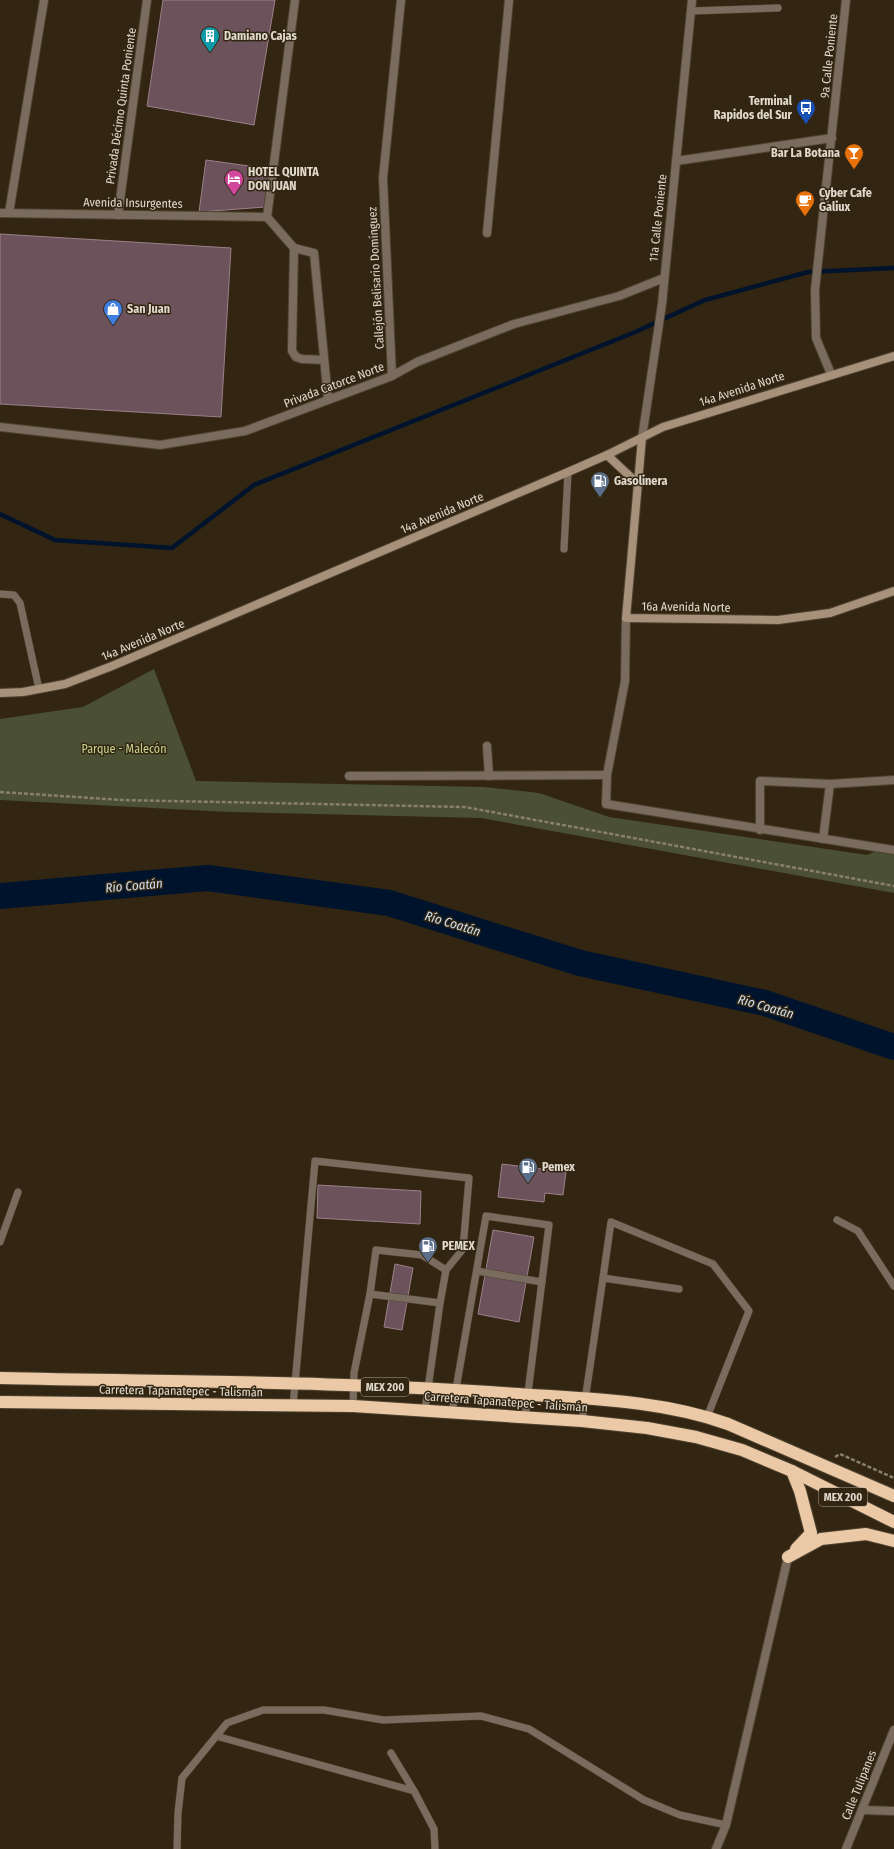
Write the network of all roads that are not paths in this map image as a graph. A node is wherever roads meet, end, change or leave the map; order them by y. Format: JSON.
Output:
{"nodes":[{"id":1,"x":44,"y":0,"type":"edge"},
{"id":2,"x":148,"y":0,"type":"edge"},
{"id":3,"x":295,"y":0,"type":"edge"},
{"id":4,"x":401,"y":0,"type":"edge"},
{"id":5,"x":509,"y":0,"type":"edge"},
{"id":6,"x":692,"y":0,"type":"edge"},
{"id":7,"x":846,"y":0,"type":"edge"},
{"id":8,"x":778,"y":8,"type":"dead end"},
{"id":9,"x":691,"y":11,"type":"junction"},
{"id":10,"x":832,"y":138,"type":"junction"},
{"id":11,"x":676,"y":161,"type":"junction"},
{"id":12,"x":0,"y":213,"type":"edge"},
{"id":13,"x":9,"y":213,"type":"junction"},
{"id":14,"x":118,"y":215,"type":"junction"},
{"id":15,"x":266,"y":217,"type":"junction"},
{"id":16,"x":487,"y":233,"type":"dead end"},
{"id":17,"x":294,"y":248,"type":"junction"},
{"id":18,"x":664,"y":278,"type":"junction"},
{"id":19,"x":894,"y":356,"type":"edge"},
{"id":20,"x":324,"y":360,"type":"junction"},
{"id":21,"x":831,"y":374,"type":"junction"},
{"id":22,"x":392,"y":376,"type":"junction"},
{"id":23,"x":328,"y":399,"type":"junction"},
{"id":24,"x":0,"y":427,"type":"edge"},
{"id":25,"x":642,"y":438,"type":"junction"},
{"id":26,"x":606,"y":455,"type":"junction"},
{"id":27,"x":568,"y":472,"type":"junction"},
{"id":28,"x":637,"y":483,"type":"junction"},
{"id":29,"x":564,"y":549,"type":"dead end"},
{"id":30,"x":894,"y":592,"type":"edge"},
{"id":31,"x":0,"y":594,"type":"edge"},
{"id":32,"x":626,"y":618,"type":"junction"},
{"id":33,"x":39,"y":689,"type":"junction"},
{"id":34,"x":0,"y":692,"type":"edge"},
{"id":35,"x":487,"y":746,"type":"dead end"},
{"id":36,"x":607,"y":775,"type":"junction"},
{"id":37,"x":349,"y":776,"type":"dead end"},
{"id":38,"x":489,"y":776,"type":"junction"},
{"id":39,"x":894,"y":780,"type":"edge"},
{"id":40,"x":830,"y":784,"type":"junction"},
{"id":41,"x":760,"y":830,"type":"junction"},
{"id":42,"x":823,"y":839,"type":"junction"},
{"id":43,"x":894,"y":850,"type":"edge"},
{"id":44,"x":18,"y":1192,"type":"dead end"},
{"id":45,"x":837,"y":1220,"type":"dead end"},
{"id":46,"x":0,"y":1242,"type":"edge"},
{"id":47,"x":446,"y":1270,"type":"junction"},
{"id":48,"x":477,"y":1271,"type":"junction"},
{"id":49,"x":603,"y":1278,"type":"junction"},
{"id":50,"x":542,"y":1282,"type":"junction"},
{"id":51,"x":894,"y":1286,"type":"edge"},
{"id":52,"x":679,"y":1289,"type":"dead end"},
{"id":53,"x":370,"y":1294,"type":"junction"},
{"id":54,"x":440,"y":1303,"type":"junction"},
{"id":55,"x":0,"y":1378,"type":"edge"},
{"id":56,"x":294,"y":1384,"type":"junction"},
{"id":57,"x":354,"y":1386,"type":"junction"},
{"id":58,"x":428,"y":1388,"type":"junction"},
{"id":59,"x":455,"y":1389,"type":"junction"},
{"id":60,"x":528,"y":1395,"type":"junction"},
{"id":61,"x":585,"y":1398,"type":"junction"},
{"id":62,"x":0,"y":1402,"type":"edge"},
{"id":63,"x":293,"y":1406,"type":"junction"},
{"id":64,"x":353,"y":1406,"type":"junction"},
{"id":65,"x":425,"y":1410,"type":"junction"},
{"id":66,"x":452,"y":1412,"type":"junction"},
{"id":67,"x":525,"y":1417,"type":"junction"},
{"id":68,"x":707,"y":1417,"type":"junction"},
{"id":69,"x":582,"y":1421,"type":"junction"},
{"id":70,"x":792,"y":1471,"type":"junction"},
{"id":71,"x":894,"y":1496,"type":"edge"},
{"id":72,"x":894,"y":1522,"type":"edge"},
{"id":73,"x":894,"y":1541,"type":"edge"},
{"id":74,"x":788,"y":1557,"type":"junction"},
{"id":75,"x":894,"y":1730,"type":"edge"},
{"id":76,"x":216,"y":1736,"type":"junction"},
{"id":77,"x":391,"y":1753,"type":"dead end"},
{"id":78,"x":414,"y":1791,"type":"junction"},
{"id":79,"x":862,"y":1810,"type":"junction"},
{"id":80,"x":894,"y":1811,"type":"edge"},
{"id":81,"x":726,"y":1824,"type":"junction"},
{"id":82,"x":177,"y":1849,"type":"edge"},
{"id":83,"x":435,"y":1849,"type":"edge"},
{"id":84,"x":716,"y":1849,"type":"edge"},
{"id":85,"x":846,"y":1849,"type":"edge"}],
"edges":[{"from":1,"to":13,"type":"street"},
{"from":2,"to":14,"type":"street","name":"Privada Décimo Quinta Poniente"},
{"from":3,"to":15,"type":"street"},
{"from":4,"to":22,"type":"street","name":"Callejón Belisario Domínguez"},
{"from":5,"to":16,"type":"street"},
{"from":6,"to":9,"type":"street","name":"11a Calle Poniente"},
{"from":7,"to":10,"type":"street","name":"9a Calle Poniente"},
{"from":8,"to":9,"type":"lane"},
{"from":9,"to":11,"type":"street","name":"11a Calle Poniente"},
{"from":10,"to":11,"type":"street"},
{"from":10,"to":21,"type":"street","name":"9a Calle Poniente"},
{"from":11,"to":18,"type":"street","name":"11a Calle Poniente"},
{"from":12,"to":13,"type":"street","name":"Avenida Insurgentes"},
{"from":13,"to":14,"type":"street","name":"Avenida Insurgentes"},
{"from":14,"to":15,"type":"street","name":"Avenida Insurgentes"},
{"from":15,"to":17,"type":"street"},
{"from":17,"to":20,"type":"street"},
{"from":17,"to":20,"type":"street"},
{"from":18,"to":22,"type":"street","name":"Privada Catorce Norte"},
{"from":18,"to":25,"type":"street","name":"11a Calle Poniente"},
{"from":19,"to":21,"type":"main road","name":"14a Avenida Norte"},
{"from":20,"to":23,"type":"street"},
{"from":21,"to":25,"type":"main road","name":"14a Avenida Norte"},
{"from":22,"to":23,"type":"street","name":"Privada Catorce Norte"},
{"from":23,"to":24,"type":"street","name":"Privada Catorce Norte"},
{"from":25,"to":26,"type":"main road","name":"14a Avenida Norte"},
{"from":25,"to":28,"type":"main road","name":"16a Avenida Norte"},
{"from":26,"to":27,"type":"main road","name":"14a Avenida Norte"},
{"from":26,"to":28,"type":"main road"},
{"from":27,"to":29,"type":"lane"},
{"from":27,"to":33,"type":"main road","name":"14a Avenida Norte"},
{"from":28,"to":32,"type":"main road","name":"16a Avenida Norte"},
{"from":30,"to":32,"type":"main road","name":"16a Avenida Norte"},
{"from":31,"to":33,"type":"lane"},
{"from":32,"to":36,"type":"street"},
{"from":33,"to":34,"type":"main road","name":"14a Avenida Norte"},
{"from":35,"to":38,"type":"street"},
{"from":36,"to":38,"type":"street"},
{"from":36,"to":41,"type":"street"},
{"from":37,"to":38,"type":"street"},
{"from":39,"to":40,"type":"street"},
{"from":40,"to":41,"type":"street"},
{"from":40,"to":42,"type":"street"},
{"from":41,"to":42,"type":"street"},
{"from":42,"to":43,"type":"street"},
{"from":44,"to":46,"type":"lane"},
{"from":45,"to":51,"type":"lane"},
{"from":47,"to":53,"type":"lane"},
{"from":47,"to":54,"type":"lane"},
{"from":47,"to":56,"type":"lane"},
{"from":48,"to":50,"type":"lane"},
{"from":48,"to":50,"type":"lane"},
{"from":48,"to":59,"type":"lane"},
{"from":49,"to":52,"type":"lane"},
{"from":49,"to":61,"type":"lane"},
{"from":49,"to":68,"type":"lane"},
{"from":50,"to":60,"type":"lane"},
{"from":53,"to":54,"type":"lane"},
{"from":53,"to":57,"type":"lane"},
{"from":54,"to":58,"type":"lane"},
{"from":55,"to":56,"type":"highway","name":"Carretera Tapanatepec - Talismán","number":"MEX 200"},
{"from":56,"to":57,"type":"highway","name":"Carretera Tapanatepec - Talismán","number":"MEX 200"},
{"from":56,"to":63,"type":"lane"},
{"from":57,"to":58,"type":"highway","name":"Carretera Tapanatepec - Talismán","number":"MEX 200"},
{"from":57,"to":64,"type":"lane"},
{"from":58,"to":59,"type":"highway","name":"Carretera Tapanatepec - Talismán","number":"MEX 200"},
{"from":58,"to":65,"type":"lane"},
{"from":59,"to":60,"type":"highway","name":"Carretera Tapanatepec - Talismán","number":"MEX 200"},
{"from":59,"to":66,"type":"lane"},
{"from":60,"to":61,"type":"highway","name":"Carretera Tapanatepec - Talismán","number":"MEX 200"},
{"from":60,"to":67,"type":"lane"},
{"from":61,"to":68,"type":"highway","name":"Carretera Tapanatepec - Talismán","number":"MEX 200"},
{"from":61,"to":69,"type":"lane"},
{"from":62,"to":63,"type":"highway","name":"Carretera Tapanatepec - Talismán","number":"MEX 200"},
{"from":63,"to":64,"type":"highway","name":"Carretera Tapanatepec - Talismán","number":"MEX 200"},
{"from":64,"to":65,"type":"highway","name":"Carretera Tapanatepec - Talismán","number":"MEX 200"},
{"from":65,"to":66,"type":"highway","name":"Carretera Tapanatepec - Talismán","number":"MEX 200"},
{"from":66,"to":67,"type":"highway","name":"Carretera Tapanatepec - Talismán","number":"MEX 200"},
{"from":67,"to":69,"type":"highway","name":"Carretera Tapanatepec - Talismán","number":"MEX 200"},
{"from":68,"to":71,"type":"highway","name":"Carretera Tapanatepec - Talismán","number":"MEX 200"},
{"from":69,"to":70,"type":"highway","name":"Carretera Tapanatepec - Talismán","number":"MEX 200"},
{"from":70,"to":72,"type":"highway","name":"Carretera Tapanatepec - Talismán","number":"MEX 200"},
{"from":70,"to":74,"type":"highway"},
{"from":73,"to":74,"type":"highway"},
{"from":74,"to":81,"type":"street"},
{"from":75,"to":79,"type":"street","name":"Calle Tulipanes"},
{"from":76,"to":78,"type":"lane"},
{"from":76,"to":81,"type":"lane"},
{"from":76,"to":82,"type":"lane"},
{"from":77,"to":78,"type":"lane"},
{"from":78,"to":83,"type":"lane"},
{"from":79,"to":80,"type":"street"},
{"from":79,"to":85,"type":"street","name":"Calle Tulipanes"},
{"from":81,"to":84,"type":"street"}]}
